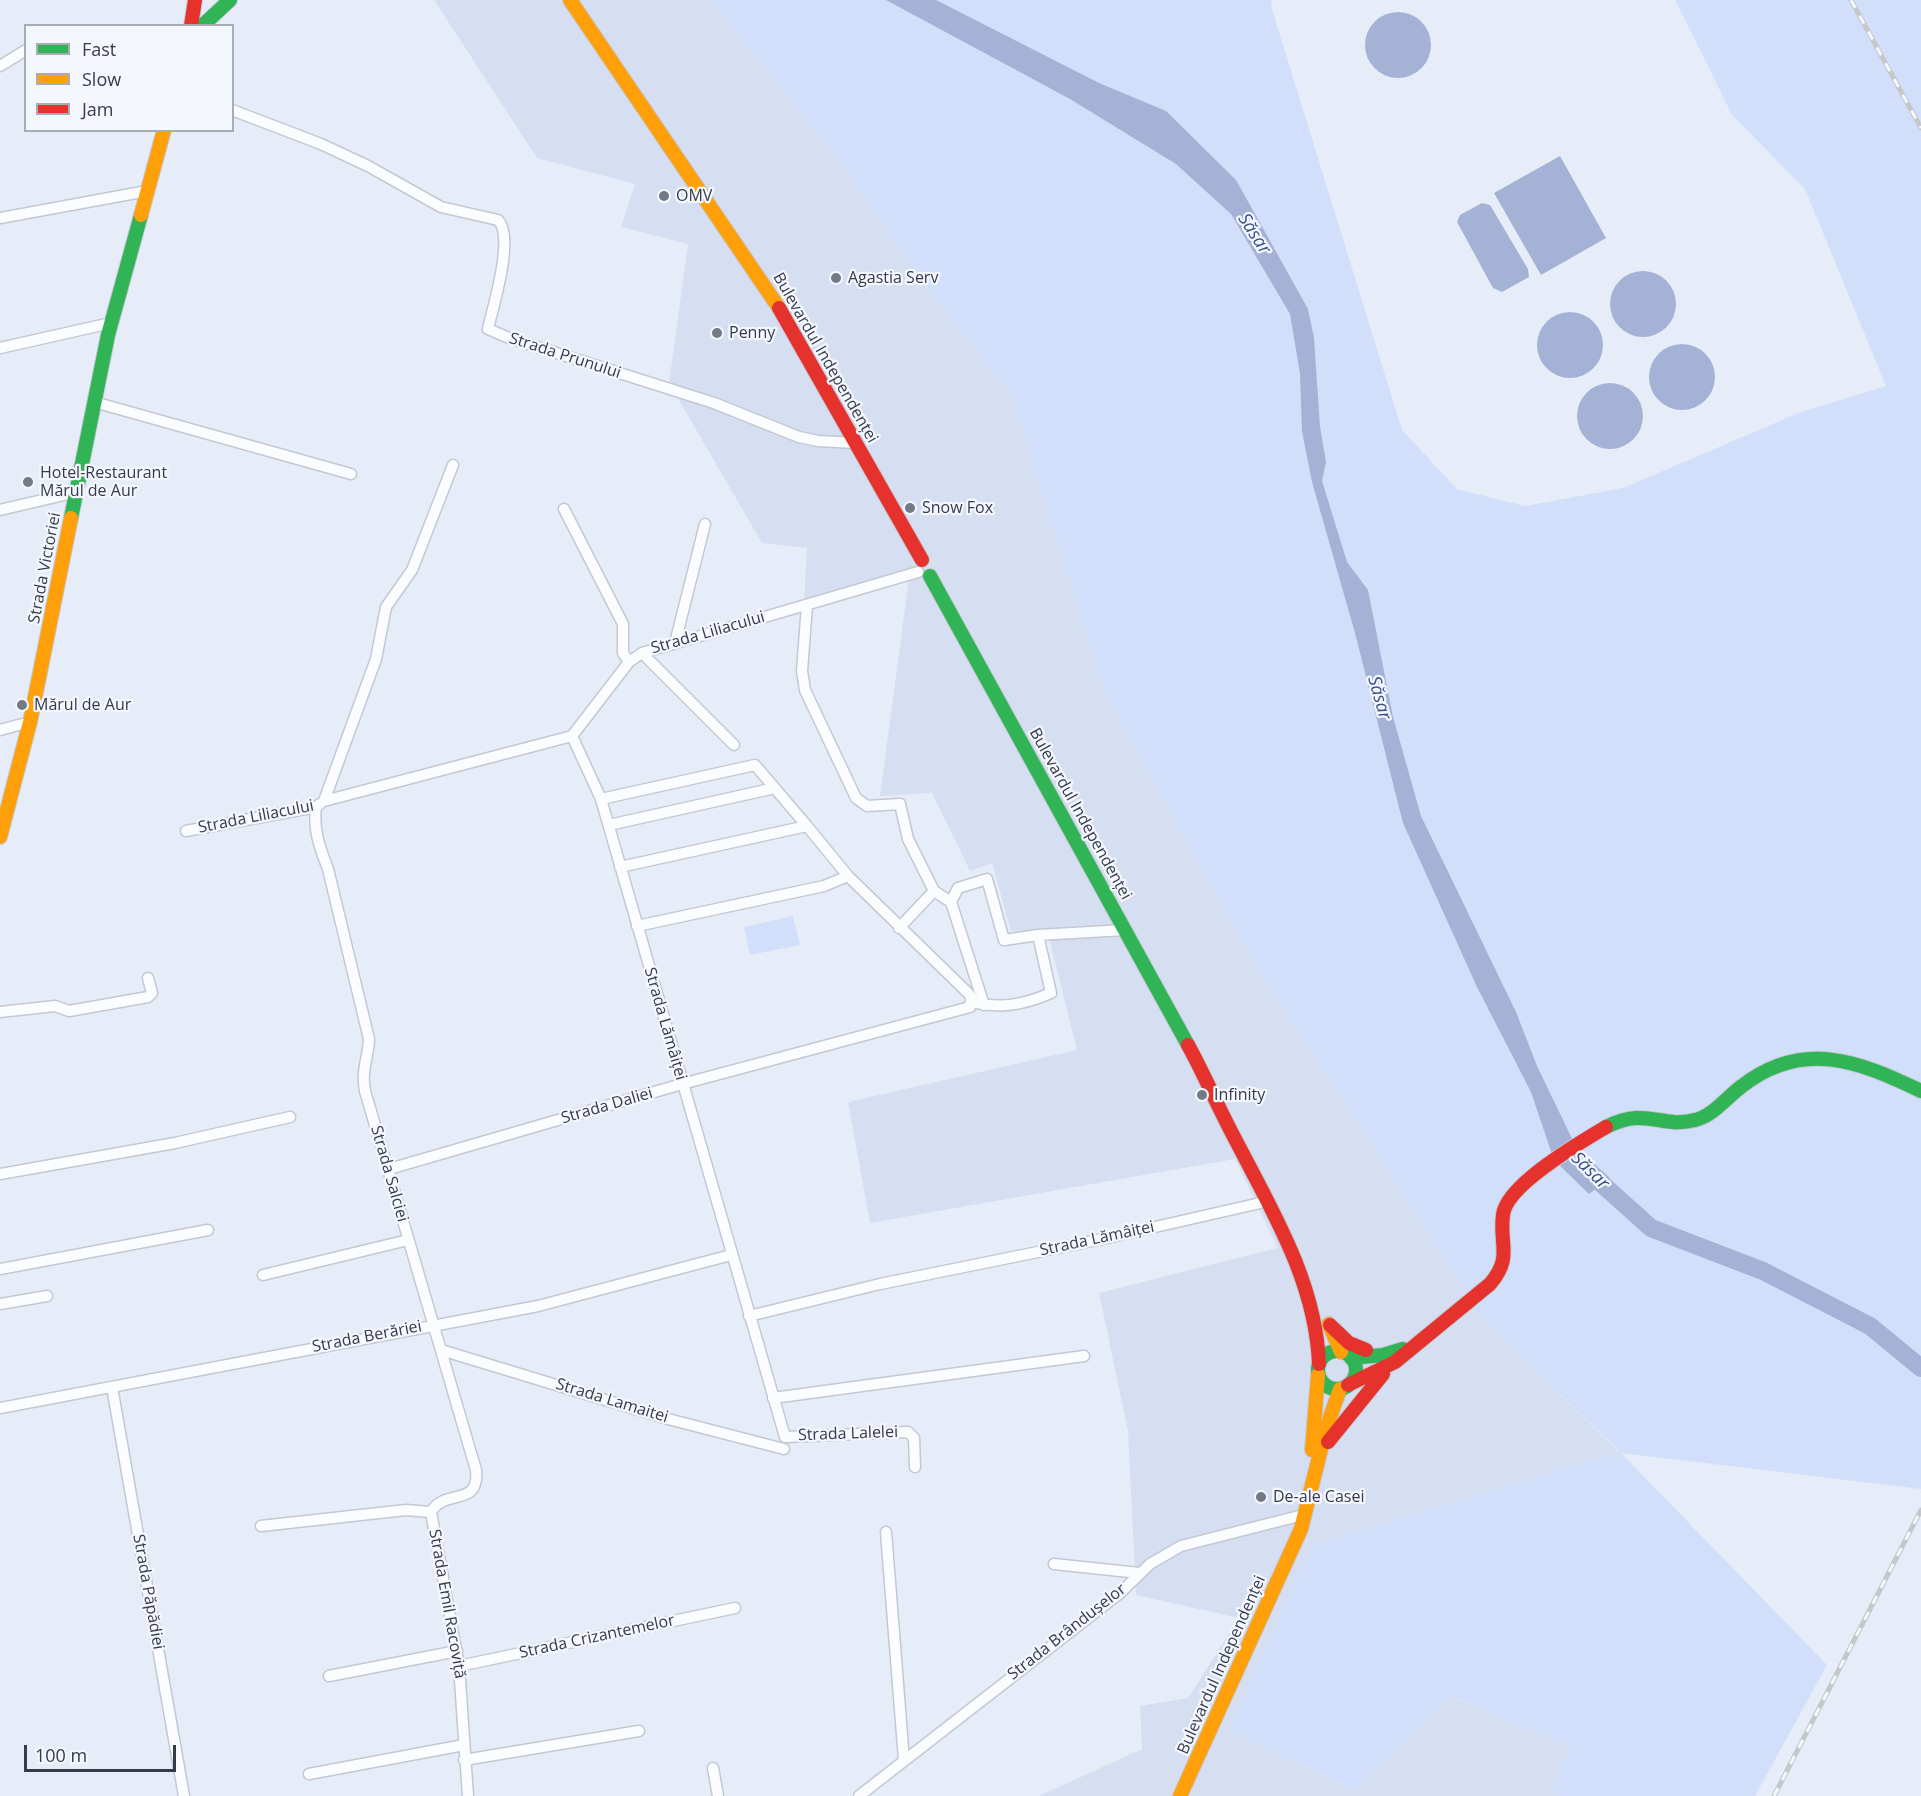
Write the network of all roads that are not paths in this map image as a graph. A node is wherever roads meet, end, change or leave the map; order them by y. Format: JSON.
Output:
{"nodes":[{"id":1,"x":195,"y":0,"type":"edge"},
{"id":2,"x":230,"y":0,"type":"edge"},
{"id":3,"x":570,"y":0,"type":"edge"},
{"id":4,"x":191,"y":24,"type":"edge"},
{"id":5,"x":205,"y":24,"type":"edge"},
{"id":6,"x":24,"y":51,"type":"edge"},
{"id":7,"x":0,"y":66,"type":"edge"},
{"id":8,"x":234,"y":111,"type":"edge"},
{"id":9,"x":163,"y":132,"type":"edge"},
{"id":10,"x":147,"y":191,"type":"junction"},
{"id":11,"x":0,"y":218,"type":"edge"},
{"id":12,"x":111,"y":323,"type":"junction"},
{"id":13,"x":0,"y":348,"type":"edge"},
{"id":14,"x":94,"y":402,"type":"junction"},
{"id":15,"x":855,"y":443,"type":"junction"},
{"id":16,"x":453,"y":465,"type":"dead end"},
{"id":17,"x":351,"y":474,"type":"dead end"},
{"id":18,"x":77,"y":492,"type":"junction"},
{"id":19,"x":564,"y":509,"type":"dead end"},
{"id":20,"x":0,"y":510,"type":"edge"},
{"id":21,"x":705,"y":524,"type":"dead end"},
{"id":22,"x":923,"y":569,"type":"junction"},
{"id":23,"x":807,"y":604,"type":"junction"},
{"id":24,"x":675,"y":643,"type":"junction"},
{"id":25,"x":642,"y":653,"type":"junction"},
{"id":26,"x":628,"y":662,"type":"junction"},
{"id":27,"x":30,"y":722,"type":"junction"},
{"id":28,"x":0,"y":730,"type":"edge"},
{"id":29,"x":572,"y":736,"type":"junction"},
{"id":30,"x":734,"y":745,"type":"dead end"},
{"id":31,"x":775,"y":788,"type":"junction"},
{"id":32,"x":601,"y":799,"type":"junction"},
{"id":33,"x":320,"y":804,"type":"junction"},
{"id":34,"x":609,"y":825,"type":"junction"},
{"id":35,"x":807,"y":826,"type":"junction"},
{"id":36,"x":186,"y":831,"type":"dead end"},
{"id":37,"x":0,"y":837,"type":"edge"},
{"id":38,"x":620,"y":867,"type":"junction"},
{"id":39,"x":848,"y":876,"type":"junction"},
{"id":40,"x":934,"y":891,"type":"junction"},
{"id":41,"x":951,"y":902,"type":"junction"},
{"id":42,"x":637,"y":927,"type":"junction"},
{"id":43,"x":899,"y":928,"type":"junction"},
{"id":44,"x":1125,"y":930,"type":"junction"},
{"id":45,"x":1038,"y":935,"type":"junction"},
{"id":46,"x":148,"y":978,"type":"dead end"},
{"id":47,"x":984,"y":1005,"type":"junction"},
{"id":48,"x":968,"y":1006,"type":"junction"},
{"id":49,"x":0,"y":1012,"type":"edge"},
{"id":50,"x":1201,"y":1069,"type":"junction"},
{"id":51,"x":682,"y":1084,"type":"junction"},
{"id":52,"x":1921,"y":1091,"type":"edge"},
{"id":53,"x":290,"y":1117,"type":"dead end"},
{"id":54,"x":389,"y":1169,"type":"junction"},
{"id":55,"x":0,"y":1174,"type":"edge"},
{"id":56,"x":1269,"y":1200,"type":"junction"},
{"id":57,"x":208,"y":1230,"type":"dead end"},
{"id":58,"x":408,"y":1240,"type":"junction"},
{"id":59,"x":731,"y":1255,"type":"junction"},
{"id":60,"x":0,"y":1269,"type":"edge"},
{"id":61,"x":263,"y":1275,"type":"dead end"},
{"id":62,"x":47,"y":1296,"type":"dead end"},
{"id":63,"x":0,"y":1304,"type":"edge"},
{"id":64,"x":749,"y":1316,"type":"junction"},
{"id":65,"x":433,"y":1324,"type":"junction"},
{"id":66,"x":1330,"y":1326,"type":"junction"},
{"id":67,"x":441,"y":1350,"type":"junction"},
{"id":68,"x":1346,"y":1355,"type":"junction"},
{"id":69,"x":1084,"y":1356,"type":"dead end"},
{"id":70,"x":1389,"y":1359,"type":"junction"},
{"id":71,"x":1319,"y":1369,"type":"junction"},
{"id":72,"x":112,"y":1387,"type":"junction"},
{"id":73,"x":1344,"y":1387,"type":"junction"},
{"id":74,"x":773,"y":1398,"type":"junction"},
{"id":75,"x":0,"y":1408,"type":"edge"},
{"id":76,"x":785,"y":1437,"type":"joint"},
{"id":77,"x":784,"y":1449,"type":"dead end"},
{"id":78,"x":1323,"y":1449,"type":"junction"},
{"id":79,"x":915,"y":1467,"type":"dead end"},
{"id":80,"x":431,"y":1512,"type":"junction"},
{"id":81,"x":1299,"y":1516,"type":"junction"},
{"id":82,"x":261,"y":1526,"type":"dead end"},
{"id":83,"x":886,"y":1532,"type":"dead end"},
{"id":84,"x":1293,"y":1546,"type":"junction"},
{"id":85,"x":1054,"y":1564,"type":"dead end"},
{"id":86,"x":1139,"y":1573,"type":"junction"},
{"id":87,"x":735,"y":1608,"type":"dead end"},
{"id":88,"x":457,"y":1651,"type":"junction"},
{"id":89,"x":459,"y":1666,"type":"junction"},
{"id":90,"x":329,"y":1676,"type":"dead end"},
{"id":91,"x":639,"y":1731,"type":"dead end"},
{"id":92,"x":464,"y":1745,"type":"junction"},
{"id":93,"x":464,"y":1760,"type":"junction"},
{"id":94,"x":904,"y":1760,"type":"junction"},
{"id":95,"x":713,"y":1768,"type":"dead end"},
{"id":96,"x":309,"y":1774,"type":"dead end"},
{"id":97,"x":184,"y":1796,"type":"edge"},
{"id":98,"x":468,"y":1796,"type":"edge"},
{"id":99,"x":718,"y":1796,"type":"edge"},
{"id":100,"x":859,"y":1796,"type":"edge"},
{"id":101,"x":1180,"y":1796,"type":"edge"}],
"edges":[{"from":1,"to":4,"type":"main road"},
{"from":2,"to":5,"type":"main road"},
{"from":3,"to":15,"type":"main road","name":"Bulevardul Independenței"},
{"from":6,"to":7,"type":"street"},
{"from":8,"to":15,"type":"street","name":"Strada Prunului"},
{"from":9,"to":10,"type":"main road","name":"Strada Victoriei"},
{"from":10,"to":11,"type":"street"},
{"from":10,"to":12,"type":"main road","name":"Strada Victoriei"},
{"from":12,"to":13,"type":"street"},
{"from":12,"to":14,"type":"main road","name":"Strada Victoriei"},
{"from":14,"to":17,"type":"street"},
{"from":14,"to":18,"type":"main road","name":"Strada Victoriei"},
{"from":15,"to":22,"type":"main road","name":"Bulevardul Independenței"},
{"from":16,"to":33,"type":"street","name":"Strada Liliacului"},
{"from":18,"to":20,"type":"street"},
{"from":18,"to":27,"type":"main road","name":"Strada Victoriei"},
{"from":19,"to":26,"type":"street"},
{"from":21,"to":24,"type":"street"},
{"from":22,"to":23,"type":"street","name":"Strada Liliacului"},
{"from":22,"to":44,"type":"main road","name":"Bulevardul Independenței"},
{"from":23,"to":24,"type":"street","name":"Strada Liliacului"},
{"from":23,"to":40,"type":"street"},
{"from":24,"to":25,"type":"street","name":"Strada Liliacului"},
{"from":25,"to":26,"type":"street","name":"Strada Liliacului"},
{"from":25,"to":30,"type":"street"},
{"from":26,"to":29,"type":"street","name":"Strada Liliacului"},
{"from":27,"to":28,"type":"street"},
{"from":27,"to":37,"type":"main road","name":"Strada Victoriei"},
{"from":29,"to":32,"type":"street","name":"Strada Lămâiței"},
{"from":29,"to":33,"type":"street","name":"Strada Liliacului"},
{"from":31,"to":32,"type":"street"},
{"from":31,"to":34,"type":"street"},
{"from":31,"to":35,"type":"street"},
{"from":32,"to":34,"type":"street","name":"Strada Lămâiței"},
{"from":33,"to":36,"type":"street","name":"Strada Liliacului"},
{"from":33,"to":54,"type":"street","name":"Strada Salciei"},
{"from":34,"to":38,"type":"street","name":"Strada Lămâiței"},
{"from":35,"to":38,"type":"street"},
{"from":35,"to":39,"type":"street"},
{"from":38,"to":42,"type":"street","name":"Strada Lămâiței"},
{"from":39,"to":42,"type":"street"},
{"from":39,"to":43,"type":"street"},
{"from":40,"to":41,"type":"street"},
{"from":40,"to":43,"type":"street"},
{"from":41,"to":45,"type":"street"},
{"from":41,"to":47,"type":"street"},
{"from":42,"to":51,"type":"street","name":"Strada Lămâiței"},
{"from":43,"to":48,"type":"street"},
{"from":44,"to":45,"type":"street"},
{"from":44,"to":50,"type":"main road","name":"Bulevardul Independenței"},
{"from":45,"to":47,"type":"street"},
{"from":46,"to":49,"type":"street"},
{"from":47,"to":48,"type":"street"},
{"from":48,"to":51,"type":"street","name":"Strada Daliei"},
{"from":50,"to":56,"type":"main road","name":"Bulevardul Independenței"},
{"from":50,"to":66,"type":"main road","name":"Bulevardul Independenței"},
{"from":51,"to":54,"type":"street","name":"Strada Daliei"},
{"from":51,"to":59,"type":"street","name":"Strada Lămâiței"},
{"from":52,"to":70,"type":"main road"},
{"from":53,"to":55,"type":"street"},
{"from":54,"to":58,"type":"street","name":"Strada Salciei"},
{"from":56,"to":64,"type":"street","name":"Strada Lămâiței"},
{"from":56,"to":71,"type":"main road","name":"Bulevardul Independenței"},
{"from":57,"to":60,"type":"street"},
{"from":58,"to":61,"type":"street"},
{"from":58,"to":65,"type":"street","name":"Strada Salciei"},
{"from":59,"to":64,"type":"street","name":"Strada Lămâiței"},
{"from":59,"to":65,"type":"street","name":"Strada Berăriei"},
{"from":62,"to":63,"type":"street"},
{"from":64,"to":74,"type":"street","name":"Strada Lămâiței"},
{"from":65,"to":67,"type":"street","name":"Strada Salciei"},
{"from":65,"to":72,"type":"street","name":"Strada Berăriei"},
{"from":66,"to":68,"type":"main road","name":"Bulevardul Independenței"},
{"from":66,"to":70,"type":"main road"},
{"from":67,"to":77,"type":"street","name":"Strada Lamaitei"},
{"from":67,"to":80,"type":"street","name":"Strada Salciei"},
{"from":68,"to":70,"type":"main road"},
{"from":68,"to":71,"type":"main road"},
{"from":68,"to":73,"type":"main road"},
{"from":69,"to":74,"type":"street"},
{"from":70,"to":73,"type":"main road"},
{"from":70,"to":78,"type":"main road"},
{"from":71,"to":73,"type":"main road"},
{"from":71,"to":81,"type":"main road","name":"Bulevardul Independenței"},
{"from":72,"to":75,"type":"street","name":"Strada Berăriei"},
{"from":72,"to":97,"type":"street","name":"Strada Păpădiei"},
{"from":73,"to":78,"type":"main road","name":"Bulevardul Independenței"},
{"from":74,"to":76,"type":"street","name":"Strada Lămâiței"},
{"from":76,"to":79,"type":"street","name":"Strada Lalelei"},
{"from":78,"to":84,"type":"main road","name":"Bulevardul Independenței"},
{"from":80,"to":82,"type":"street","name":"Strada Emil Racoviță"},
{"from":80,"to":88,"type":"street","name":"Strada Emil Racoviță"},
{"from":81,"to":84,"type":"main road","name":"Bulevardul Independenței"},
{"from":81,"to":86,"type":"street","name":"Strada Brândușelor"},
{"from":83,"to":94,"type":"street"},
{"from":84,"to":101,"type":"main road","name":"Bulevardul Independenței"},
{"from":85,"to":86,"type":"street"},
{"from":86,"to":94,"type":"street","name":"Strada Brândușelor"},
{"from":87,"to":89,"type":"street","name":"Strada Crizantemelor"},
{"from":88,"to":89,"type":"street","name":"Strada Emil Racoviță"},
{"from":88,"to":90,"type":"street"},
{"from":89,"to":92,"type":"street","name":"Strada Emil Racoviță"},
{"from":91,"to":93,"type":"street"},
{"from":92,"to":93,"type":"street","name":"Strada Emil Racoviță"},
{"from":92,"to":96,"type":"street"},
{"from":93,"to":98,"type":"street","name":"Strada Emil Racoviță"},
{"from":94,"to":100,"type":"street","name":"Strada Brândușelor"},
{"from":95,"to":99,"type":"street"}]}
